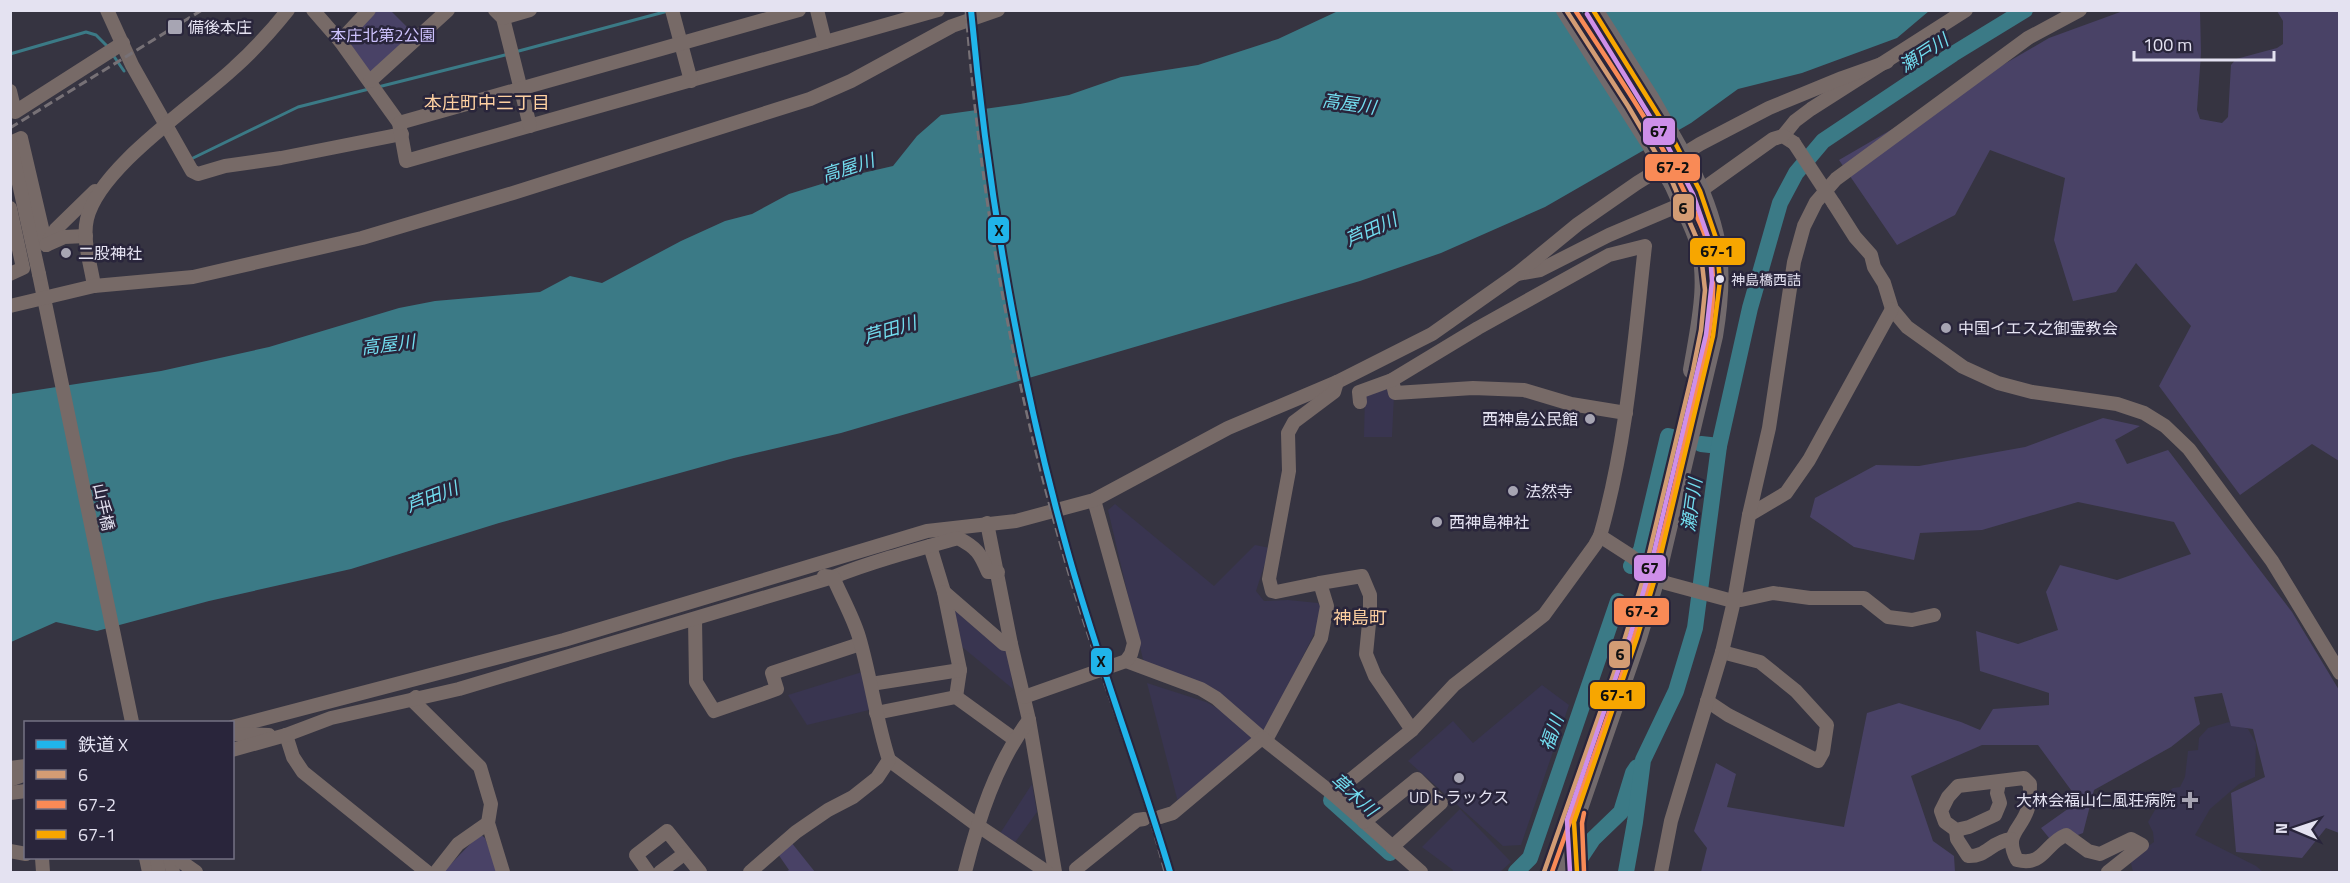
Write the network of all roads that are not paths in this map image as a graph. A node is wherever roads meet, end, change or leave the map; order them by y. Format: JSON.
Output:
{"nodes":[{"id":1,"x":107,"y":10,"type":"edge"},
{"id":2,"x":288,"y":10,"type":"edge"},
{"id":3,"x":313,"y":10,"type":"edge"},
{"id":4,"x":369,"y":10,"type":"edge"},
{"id":5,"x":448,"y":10,"type":"edge"},
{"id":6,"x":530,"y":10,"type":"edge"},
{"id":7,"x":799,"y":10,"type":"edge"},
{"id":8,"x":817,"y":10,"type":"edge"},
{"id":9,"x":938,"y":10,"type":"edge"},
{"id":10,"x":998,"y":10,"type":"edge"},
{"id":11,"x":1566,"y":10,"type":"edge"},
{"id":12,"x":1593,"y":10,"type":"edge"},
{"id":13,"x":1966,"y":10,"type":"edge"},
{"id":14,"x":2080,"y":10,"type":"edge"},
{"id":15,"x":672,"y":12,"type":"edge"},
{"id":16,"x":499,"y":14,"type":"edge"},
{"id":17,"x":340,"y":41,"type":"junction"},
{"id":18,"x":825,"y":42,"type":"junction"},
{"id":19,"x":681,"y":45,"type":"junction"},
{"id":20,"x":114,"y":48,"type":"junction"},
{"id":21,"x":1887,"y":62,"type":"junction"},
{"id":22,"x":691,"y":81,"type":"junction"},
{"id":23,"x":1829,"y":83,"type":"junction"},
{"id":24,"x":373,"y":86,"type":"junction"},
{"id":25,"x":521,"y":91,"type":"junction"},
{"id":26,"x":10,"y":92,"type":"edge"},
{"id":27,"x":1821,"y":103,"type":"junction"},
{"id":28,"x":530,"y":126,"type":"junction"},
{"id":29,"x":163,"y":128,"type":"junction"},
{"id":30,"x":401,"y":129,"type":"junction"},
{"id":31,"x":1789,"y":139,"type":"junction"},
{"id":32,"x":10,"y":143,"type":"edge"},
{"id":33,"x":106,"y":182,"type":"junction"},
{"id":34,"x":1700,"y":191,"type":"junction"},
{"id":35,"x":1682,"y":204,"type":"junction"},
{"id":36,"x":10,"y":208,"type":"edge"},
{"id":37,"x":86,"y":236,"type":"junction"},
{"id":38,"x":46,"y":245,"type":"junction"},
{"id":39,"x":1645,"y":246,"type":"junction"},
{"id":40,"x":1567,"y":255,"type":"junction"},
{"id":41,"x":10,"y":274,"type":"edge"},
{"id":42,"x":1517,"y":274,"type":"junction"},
{"id":43,"x":94,"y":286,"type":"junction"},
{"id":44,"x":43,"y":298,"type":"junction"},
{"id":45,"x":10,"y":306,"type":"edge"},
{"id":46,"x":1892,"y":309,"type":"junction"},
{"id":47,"x":1432,"y":334,"type":"junction"},
{"id":48,"x":1392,"y":380,"type":"junction"},
{"id":49,"x":1337,"y":382,"type":"junction"},
{"id":50,"x":1360,"y":402,"type":"dead end"},
{"id":51,"x":1626,"y":412,"type":"junction"},
{"id":52,"x":1094,"y":500,"type":"junction"},
{"id":53,"x":1749,"y":515,"type":"junction"},
{"id":54,"x":987,"y":523,"type":"junction"},
{"id":55,"x":927,"y":531,"type":"junction"},
{"id":56,"x":1600,"y":536,"type":"junction"},
{"id":57,"x":930,"y":546,"type":"junction"},
{"id":58,"x":879,"y":559,"type":"junction"},
{"id":59,"x":1648,"y":569,"type":"junction"},
{"id":60,"x":998,"y":572,"type":"junction"},
{"id":61,"x":774,"y":576,"type":"junction"},
{"id":62,"x":833,"y":577,"type":"junction"},
{"id":63,"x":1320,"y":583,"type":"junction"},
{"id":64,"x":944,"y":592,"type":"junction"},
{"id":65,"x":708,"y":597,"type":"junction"},
{"id":66,"x":1732,"y":600,"type":"junction"},
{"id":67,"x":1934,"y":615,"type":"dead end"},
{"id":68,"x":695,"y":619,"type":"junction"},
{"id":69,"x":653,"y":631,"type":"junction"},
{"id":70,"x":564,"y":640,"type":"junction"},
{"id":71,"x":860,"y":644,"type":"junction"},
{"id":72,"x":1011,"y":644,"type":"junction"},
{"id":73,"x":1722,"y":652,"type":"junction"},
{"id":74,"x":1126,"y":661,"type":"junction"},
{"id":75,"x":960,"y":670,"type":"junction"},
{"id":76,"x":449,"y":671,"type":"junction"},
{"id":77,"x":514,"y":672,"type":"junction"},
{"id":78,"x":2340,"y":673,"type":"edge"},
{"id":79,"x":871,"y":684,"type":"junction"},
{"id":80,"x":956,"y":697,"type":"junction"},
{"id":81,"x":1024,"y":697,"type":"junction"},
{"id":82,"x":345,"y":698,"type":"junction"},
{"id":83,"x":412,"y":700,"type":"junction"},
{"id":84,"x":1707,"y":701,"type":"junction"},
{"id":85,"x":876,"y":713,"type":"junction"},
{"id":86,"x":1029,"y":720,"type":"junction"},
{"id":87,"x":132,"y":721,"type":"edge"},
{"id":88,"x":234,"y":726,"type":"edge"},
{"id":89,"x":1412,"y":730,"type":"junction"},
{"id":90,"x":234,"y":734,"type":"edge"},
{"id":91,"x":286,"y":735,"type":"junction"},
{"id":92,"x":1014,"y":739,"type":"junction"},
{"id":93,"x":1264,"y":739,"type":"junction"},
{"id":94,"x":234,"y":749,"type":"edge"},
{"id":95,"x":889,"y":760,"type":"junction"},
{"id":96,"x":1999,"y":783,"type":"junction"},
{"id":97,"x":1332,"y":794,"type":"junction"},
{"id":98,"x":1160,"y":817,"type":"dead end"},
{"id":99,"x":1144,"y":819,"type":"dead end"},
{"id":100,"x":1364,"y":822,"type":"junction"},
{"id":101,"x":1574,"y":822,"type":"junction"},
{"id":102,"x":488,"y":823,"type":"junction"},
{"id":103,"x":976,"y":825,"type":"junction"},
{"id":104,"x":1956,"y":830,"type":"junction"},
{"id":105,"x":2011,"y":839,"type":"junction"},
{"id":106,"x":1392,"y":846,"type":"junction"},
{"id":107,"x":684,"y":854,"type":"junction"},
{"id":108,"x":177,"y":859,"type":"edge"},
{"id":109,"x":755,"y":871,"type":"edge"},
{"id":110,"x":1074,"y":871,"type":"edge"},
{"id":111,"x":196,"y":873,"type":"edge"},
{"id":112,"x":427,"y":873,"type":"edge"},
{"id":113,"x":436,"y":873,"type":"edge"},
{"id":114,"x":503,"y":873,"type":"edge"},
{"id":115,"x":648,"y":873,"type":"edge"},
{"id":116,"x":660,"y":873,"type":"edge"},
{"id":117,"x":700,"y":873,"type":"edge"},
{"id":118,"x":964,"y":873,"type":"edge"},
{"id":119,"x":1047,"y":873,"type":"edge"},
{"id":120,"x":1055,"y":873,"type":"edge"},
{"id":121,"x":1421,"y":873,"type":"edge"},
{"id":122,"x":1544,"y":873,"type":"edge"},
{"id":123,"x":1556,"y":873,"type":"edge"},
{"id":124,"x":1577,"y":873,"type":"edge"},
{"id":125,"x":1660,"y":873,"type":"edge"},
{"id":126,"x":2108,"y":873,"type":"edge"}],
"edges":[{"from":1,"to":20,"type":"street"},
{"from":2,"to":29,"type":"street"},
{"from":3,"to":17,"type":"street"},
{"from":4,"to":17,"type":"street"},
{"from":5,"to":24,"type":"street"},
{"from":6,"to":16,"type":"street"},
{"from":7,"to":19,"type":"street"},
{"from":8,"to":18,"type":"street"},
{"from":9,"to":18,"type":"street"},
{"from":10,"to":43,"type":"street"},
{"from":11,"to":35,"type":"highway","bridge":true},
{"from":12,"to":34,"type":"highway","bridge":true},
{"from":13,"to":21,"type":"street"},
{"from":14,"to":53,"type":"street"},
{"from":15,"to":19,"type":"street"},
{"from":16,"to":25,"type":"street"},
{"from":17,"to":24,"type":"street"},
{"from":18,"to":22,"type":"street"},
{"from":19,"to":22,"type":"street"},
{"from":19,"to":25,"type":"street"},
{"from":20,"to":26,"type":"street"},
{"from":20,"to":29,"type":"street"},
{"from":21,"to":23,"type":"street"},
{"from":21,"to":27,"type":"street"},
{"from":22,"to":28,"type":"street"},
{"from":23,"to":27,"type":"street"},
{"from":23,"to":42,"type":"street"},
{"from":24,"to":30,"type":"street"},
{"from":25,"to":28,"type":"street"},
{"from":25,"to":30,"type":"street"},
{"from":27,"to":31,"type":"street"},
{"from":28,"to":30,"type":"street"},
{"from":29,"to":30,"type":"street"},
{"from":29,"to":33,"type":"street"},
{"from":31,"to":34,"type":"street"},
{"from":31,"to":46,"type":"street","bridge":true},
{"from":32,"to":38,"type":"street"},
{"from":32,"to":44,"type":"street","name":"山手橋","bridge":true},
{"from":33,"to":37,"type":"street"},
{"from":33,"to":38,"type":"street"},
{"from":34,"to":35,"type":"street"},
{"from":34,"to":59,"type":"highway"},
{"from":35,"to":40,"type":"street"},
{"from":35,"to":59,"type":"highway"},
{"from":36,"to":41,"type":"street"},
{"from":37,"to":38,"type":"street"},
{"from":37,"to":43,"type":"street"},
{"from":39,"to":40,"type":"street"},
{"from":39,"to":48,"type":"street"},
{"from":39,"to":51,"type":"street"},
{"from":40,"to":42,"type":"street"},
{"from":42,"to":47,"type":"street"},
{"from":43,"to":44,"type":"street"},
{"from":44,"to":45,"type":"street"},
{"from":44,"to":87,"type":"street","name":"山手橋"},
{"from":46,"to":53,"type":"street"},
{"from":46,"to":78,"type":"street"},
{"from":47,"to":48,"type":"street"},
{"from":47,"to":49,"type":"street"},
{"from":48,"to":50,"type":"street"},
{"from":48,"to":51,"type":"street"},
{"from":49,"to":52,"type":"street"},
{"from":49,"to":63,"type":"street"},
{"from":51,"to":56,"type":"street"},
{"from":52,"to":54,"type":"street"},
{"from":52,"to":74,"type":"street"},
{"from":53,"to":66,"type":"street"},
{"from":54,"to":55,"type":"street"},
{"from":54,"to":60,"type":"street"},
{"from":55,"to":58,"type":"street"},
{"from":55,"to":61,"type":"street"},
{"from":56,"to":59,"type":"street"},
{"from":56,"to":89,"type":"street"},
{"from":57,"to":58,"type":"street"},
{"from":57,"to":60,"type":"street"},
{"from":57,"to":64,"type":"street"},
{"from":58,"to":62,"type":"street"},
{"from":59,"to":66,"type":"street"},
{"from":59,"to":101,"type":"highway"},
{"from":59,"to":122,"type":"highway"},
{"from":60,"to":72,"type":"street"},
{"from":61,"to":62,"type":"street"},
{"from":61,"to":65,"type":"street"},
{"from":62,"to":68,"type":"street"},
{"from":62,"to":71,"type":"street"},
{"from":63,"to":89,"type":"street"},
{"from":63,"to":93,"type":"street"},
{"from":64,"to":72,"type":"street"},
{"from":64,"to":75,"type":"street"},
{"from":65,"to":69,"type":"street"},
{"from":65,"to":70,"type":"street"},
{"from":66,"to":67,"type":"street"},
{"from":66,"to":73,"type":"street"},
{"from":68,"to":69,"type":"street"},
{"from":68,"to":71,"type":"street"},
{"from":69,"to":77,"type":"street"},
{"from":70,"to":76,"type":"street"},
{"from":70,"to":77,"type":"street"},
{"from":71,"to":79,"type":"street"},
{"from":72,"to":81,"type":"street"},
{"from":73,"to":84,"type":"street"},
{"from":73,"to":84,"type":"street"},
{"from":74,"to":81,"type":"street"},
{"from":74,"to":93,"type":"street"},
{"from":75,"to":79,"type":"street"},
{"from":75,"to":80,"type":"street"},
{"from":76,"to":82,"type":"street"},
{"from":76,"to":83,"type":"street"},
{"from":77,"to":83,"type":"street"},
{"from":79,"to":85,"type":"street"},
{"from":80,"to":85,"type":"street"},
{"from":80,"to":92,"type":"street"},
{"from":81,"to":86,"type":"street"},
{"from":82,"to":88,"type":"street"},
{"from":82,"to":91,"type":"street"},
{"from":83,"to":91,"type":"street"},
{"from":83,"to":102,"type":"street"},
{"from":84,"to":125,"type":"street"},
{"from":85,"to":95,"type":"street"},
{"from":86,"to":92,"type":"street"},
{"from":86,"to":120,"type":"street"},
{"from":89,"to":97,"type":"street"},
{"from":90,"to":91,"type":"street"},
{"from":91,"to":94,"type":"street"},
{"from":91,"to":112,"type":"street"},
{"from":92,"to":103,"type":"street"},
{"from":93,"to":97,"type":"street"},
{"from":93,"to":98,"type":"street"},
{"from":95,"to":103,"type":"street"},
{"from":95,"to":109,"type":"street"},
{"from":96,"to":104,"type":"street"},
{"from":96,"to":104,"type":"street"},
{"from":96,"to":105,"type":"street"},
{"from":97,"to":100,"type":"street"},
{"from":99,"to":110,"type":"street"},
{"from":100,"to":106,"type":"street"},
{"from":100,"to":106,"type":"street"},
{"from":101,"to":123,"type":"highway"},
{"from":101,"to":124,"type":"street"},
{"from":102,"to":113,"type":"street"},
{"from":102,"to":114,"type":"street"},
{"from":103,"to":118,"type":"street"},
{"from":103,"to":119,"type":"street"},
{"from":104,"to":105,"type":"street"},
{"from":105,"to":126,"type":"street"},
{"from":106,"to":121,"type":"street"},
{"from":107,"to":115,"type":"street"},
{"from":107,"to":116,"type":"street"},
{"from":107,"to":117,"type":"street"},
{"from":108,"to":111,"type":"street"}]}
